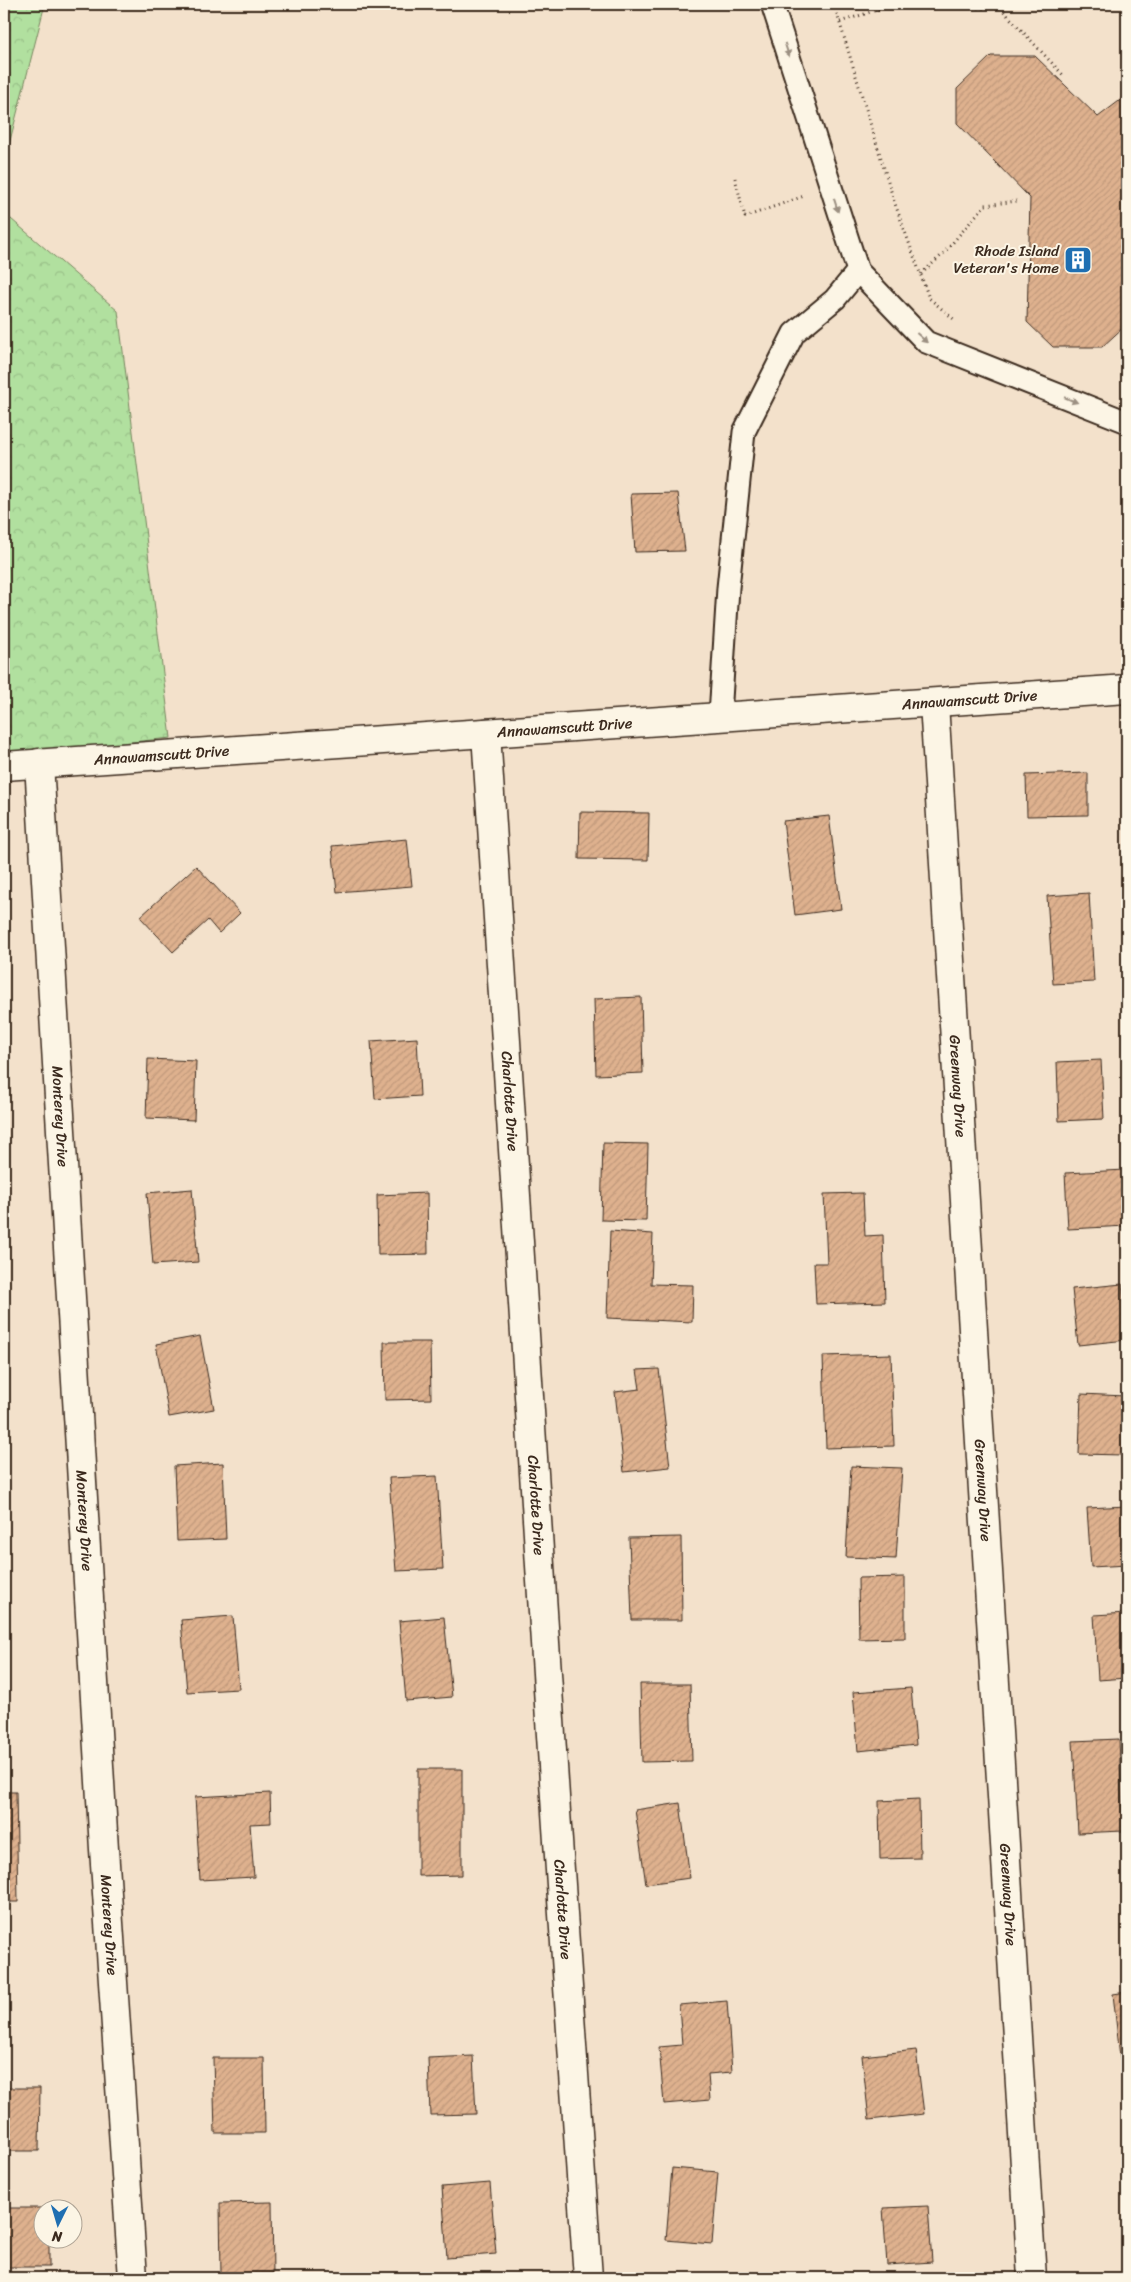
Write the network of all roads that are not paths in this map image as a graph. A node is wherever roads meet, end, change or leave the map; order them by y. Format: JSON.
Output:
{"nodes":[{"id":1,"x":772,"y":4,"type":"edge"},
{"id":2,"x":858,"y":272,"type":"junction"},
{"id":3,"x":1127,"y":422,"type":"edge"},
{"id":4,"x":1127,"y":689,"type":"edge"},
{"id":5,"x":934,"y":704,"type":"junction"},
{"id":6,"x":720,"y":716,"type":"junction"},
{"id":7,"x":486,"y":733,"type":"junction"},
{"id":8,"x":39,"y":763,"type":"junction"},
{"id":9,"x":4,"y":766,"type":"edge"},
{"id":10,"x":133,"y":2278,"type":"edge"},
{"id":11,"x":588,"y":2278,"type":"edge"},
{"id":12,"x":1032,"y":2278,"type":"edge"}],
"edges":[{"from":1,"to":2,"type":"lane","one_way":true},
{"from":2,"to":3,"type":"lane","one_way":true},
{"from":2,"to":6,"type":"lane"},
{"from":4,"to":5,"type":"street","name":"Annawamscutt Drive"},
{"from":5,"to":6,"type":"street","name":"Annawamscutt Drive"},
{"from":5,"to":12,"type":"street","name":"Greenway Drive"},
{"from":6,"to":7,"type":"street","name":"Annawamscutt Drive"},
{"from":7,"to":8,"type":"street","name":"Annawamscutt Drive"},
{"from":7,"to":11,"type":"street","name":"Charlotte Drive"},
{"from":8,"to":9,"type":"street","name":"Annawamscutt Drive"},
{"from":8,"to":10,"type":"street","name":"Monterey Drive"}]}
